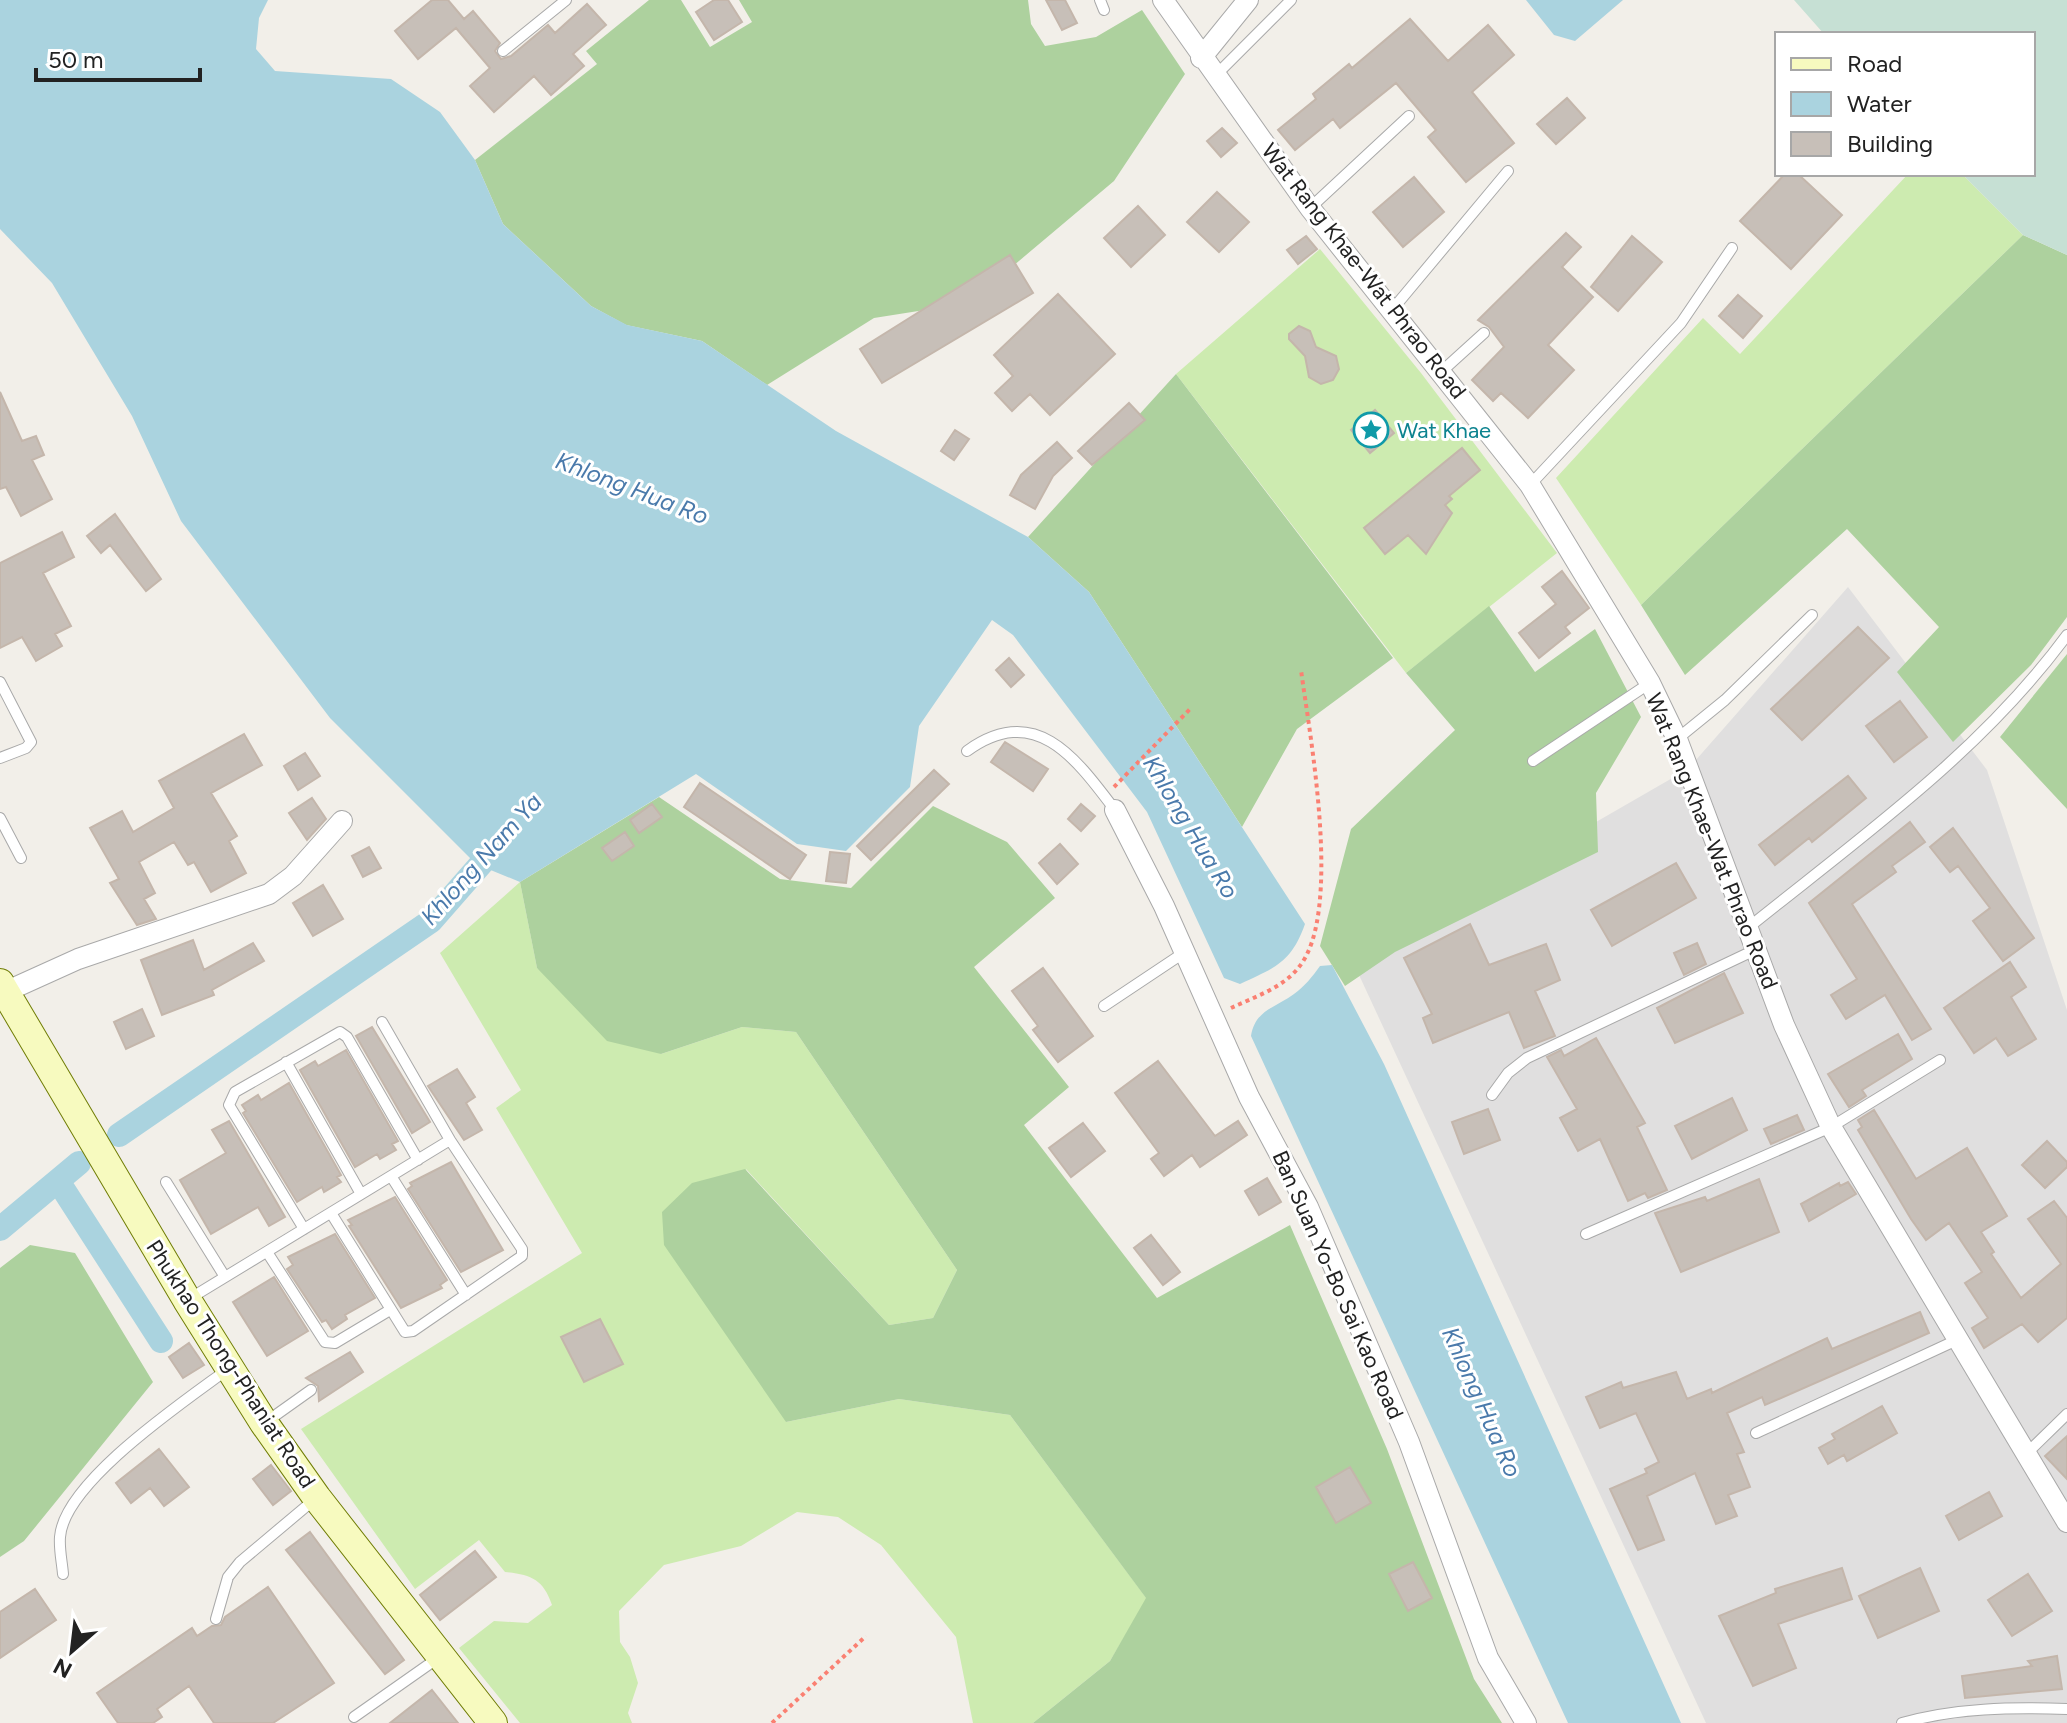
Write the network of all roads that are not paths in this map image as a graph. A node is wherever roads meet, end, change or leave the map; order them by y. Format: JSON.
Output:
{"nodes":[{"id":1,"x":566,"y":0,"type":"edge"},
{"id":2,"x":1248,"y":0,"type":"edge"},
{"id":3,"x":1291,"y":0,"type":"edge"},
{"id":4,"x":1171,"y":4,"type":"edge"},
{"id":5,"x":503,"y":51,"type":"dead end"},
{"id":6,"x":1201,"y":58,"type":"junction"},
{"id":7,"x":1214,"y":76,"type":"junction"},
{"id":8,"x":1409,"y":116,"type":"dead end"},
{"id":9,"x":1508,"y":171,"type":"dead end"},
{"id":10,"x":1310,"y":208,"type":"junction"},
{"id":11,"x":1732,"y":248,"type":"dead end"},
{"id":12,"x":1392,"y":310,"type":"junction"},
{"id":13,"x":1484,"y":333,"type":"dead end"},
{"id":14,"x":1441,"y":372,"type":"junction"},
{"id":15,"x":1530,"y":485,"type":"junction"},
{"id":16,"x":1812,"y":615,"type":"dead end"},
{"id":17,"x":2067,"y":635,"type":"edge"},
{"id":18,"x":0,"y":682,"type":"edge"},
{"id":19,"x":1650,"y":683,"type":"junction"},
{"id":20,"x":1677,"y":739,"type":"junction"},
{"id":21,"x":967,"y":751,"type":"dead end"},
{"id":22,"x":0,"y":758,"type":"edge"},
{"id":23,"x":1533,"y":761,"type":"dead end"},
{"id":24,"x":1115,"y":810,"type":"joint"},
{"id":25,"x":0,"y":818,"type":"edge"},
{"id":26,"x":342,"y":821,"type":"dead end"},
{"id":27,"x":21,"y":858,"type":"dead end"},
{"id":28,"x":1749,"y":927,"type":"junction"},
{"id":29,"x":1757,"y":949,"type":"junction"},
{"id":30,"x":1185,"y":952,"type":"junction"},
{"id":31,"x":2,"y":987,"type":"edge"},
{"id":32,"x":1104,"y":1006,"type":"dead end"},
{"id":33,"x":382,"y":1022,"type":"dead end"},
{"id":34,"x":1940,"y":1060,"type":"dead end"},
{"id":35,"x":286,"y":1062,"type":"junction"},
{"id":36,"x":1492,"y":1095,"type":"dead end"},
{"id":37,"x":1831,"y":1127,"type":"junction"},
{"id":38,"x":450,"y":1140,"type":"junction"},
{"id":39,"x":418,"y":1160,"type":"junction"},
{"id":40,"x":391,"y":1176,"type":"junction"},
{"id":41,"x":166,"y":1182,"type":"dead end"},
{"id":42,"x":361,"y":1194,"type":"junction"},
{"id":43,"x":331,"y":1213,"type":"junction"},
{"id":44,"x":304,"y":1229,"type":"junction"},
{"id":45,"x":1586,"y":1234,"type":"dead end"},
{"id":46,"x":267,"y":1252,"type":"junction"},
{"id":47,"x":225,"y":1277,"type":"junction"},
{"id":48,"x":466,"y":1295,"type":"junction"},
{"id":49,"x":187,"y":1300,"type":"junction"},
{"id":50,"x":390,"y":1310,"type":"junction"},
{"id":51,"x":1959,"y":1339,"type":"junction"},
{"id":52,"x":229,"y":1367,"type":"junction"},
{"id":53,"x":311,"y":1390,"type":"dead end"},
{"id":54,"x":2067,"y":1414,"type":"edge"},
{"id":55,"x":264,"y":1423,"type":"junction"},
{"id":56,"x":1756,"y":1433,"type":"dead end"},
{"id":57,"x":2025,"y":1455,"type":"junction"},
{"id":58,"x":317,"y":1498,"type":"junction"},
{"id":59,"x":2067,"y":1522,"type":"edge"},
{"id":60,"x":63,"y":1574,"type":"dead end"},
{"id":61,"x":216,"y":1619,"type":"dead end"},
{"id":62,"x":439,"y":1657,"type":"junction"},
{"id":63,"x":2067,"y":1709,"type":"edge"},
{"id":64,"x":354,"y":1717,"type":"dead end"},
{"id":65,"x":493,"y":1723,"type":"edge"},
{"id":66,"x":1526,"y":1723,"type":"edge"},
{"id":67,"x":1902,"y":1723,"type":"edge"}],
"edges":[{"from":1,"to":5,"type":"lane"},
{"from":2,"to":6,"type":"street"},
{"from":3,"to":7,"type":"lane"},
{"from":4,"to":6,"type":"street","name":"Wat Rang Khae-Wat Phrao Road"},
{"from":6,"to":7,"type":"street","name":"Wat Rang Khae-Wat Phrao Road"},
{"from":7,"to":10,"type":"street","name":"Wat Rang Khae-Wat Phrao Road"},
{"from":8,"to":10,"type":"lane"},
{"from":9,"to":12,"type":"lane"},
{"from":10,"to":12,"type":"street","name":"Wat Rang Khae-Wat Phrao Road"},
{"from":11,"to":15,"type":"lane"},
{"from":12,"to":14,"type":"street","name":"Wat Rang Khae-Wat Phrao Road"},
{"from":13,"to":14,"type":"lane"},
{"from":14,"to":15,"type":"street","name":"Wat Rang Khae-Wat Phrao Road"},
{"from":15,"to":19,"type":"street","name":"Wat Rang Khae-Wat Phrao Road"},
{"from":16,"to":20,"type":"lane"},
{"from":17,"to":28,"type":"lane"},
{"from":18,"to":22,"type":"lane"},
{"from":19,"to":20,"type":"street","name":"Wat Rang Khae-Wat Phrao Road"},
{"from":19,"to":23,"type":"lane"},
{"from":20,"to":28,"type":"street","name":"Wat Rang Khae-Wat Phrao Road"},
{"from":21,"to":24,"type":"lane"},
{"from":24,"to":30,"type":"street","name":"Ban Suan Yo-Bo Sai Kao Road"},
{"from":25,"to":27,"type":"lane"},
{"from":26,"to":31,"type":"street"},
{"from":28,"to":29,"type":"street","name":"Wat Rang Khae-Wat Phrao Road"},
{"from":29,"to":36,"type":"lane"},
{"from":29,"to":37,"type":"street","name":"Wat Rang Khae-Wat Phrao Road"},
{"from":30,"to":32,"type":"lane"},
{"from":30,"to":66,"type":"street","name":"Ban Suan Yo-Bo Sai Kao Road"},
{"from":31,"to":49,"type":"main road","name":"Phukhao Thong-Phaniat Road"},
{"from":33,"to":38,"type":"lane"},
{"from":34,"to":37,"type":"lane"},
{"from":35,"to":39,"type":"lane"},
{"from":35,"to":42,"type":"lane"},
{"from":35,"to":44,"type":"lane"},
{"from":37,"to":45,"type":"lane"},
{"from":37,"to":51,"type":"street","name":"Wat Rang Khae-Wat Phrao Road"},
{"from":38,"to":39,"type":"lane"},
{"from":38,"to":48,"type":"lane"},
{"from":39,"to":40,"type":"lane"},
{"from":40,"to":42,"type":"lane"},
{"from":40,"to":48,"type":"lane"},
{"from":41,"to":47,"type":"lane"},
{"from":42,"to":43,"type":"lane"},
{"from":43,"to":44,"type":"lane"},
{"from":43,"to":50,"type":"lane"},
{"from":44,"to":46,"type":"lane"},
{"from":46,"to":47,"type":"lane"},
{"from":46,"to":50,"type":"lane"},
{"from":47,"to":49,"type":"lane"},
{"from":48,"to":50,"type":"lane"},
{"from":49,"to":52,"type":"main road","name":"Phukhao Thong-Phaniat Road"},
{"from":51,"to":56,"type":"lane"},
{"from":51,"to":57,"type":"street","name":"Wat Rang Khae-Wat Phrao Road"},
{"from":52,"to":55,"type":"main road","name":"Phukhao Thong-Phaniat Road"},
{"from":52,"to":60,"type":"lane"},
{"from":53,"to":55,"type":"lane"},
{"from":54,"to":57,"type":"lane"},
{"from":55,"to":58,"type":"main road","name":"Phukhao Thong-Phaniat Road"},
{"from":57,"to":59,"type":"street","name":"Wat Rang Khae-Wat Phrao Road"},
{"from":58,"to":61,"type":"lane"},
{"from":58,"to":62,"type":"main road","name":"Phukhao Thong-Phaniat Road"},
{"from":62,"to":64,"type":"lane"},
{"from":62,"to":65,"type":"main road","name":"Phukhao Thong-Phaniat Road"},
{"from":63,"to":67,"type":"lane"}]}
